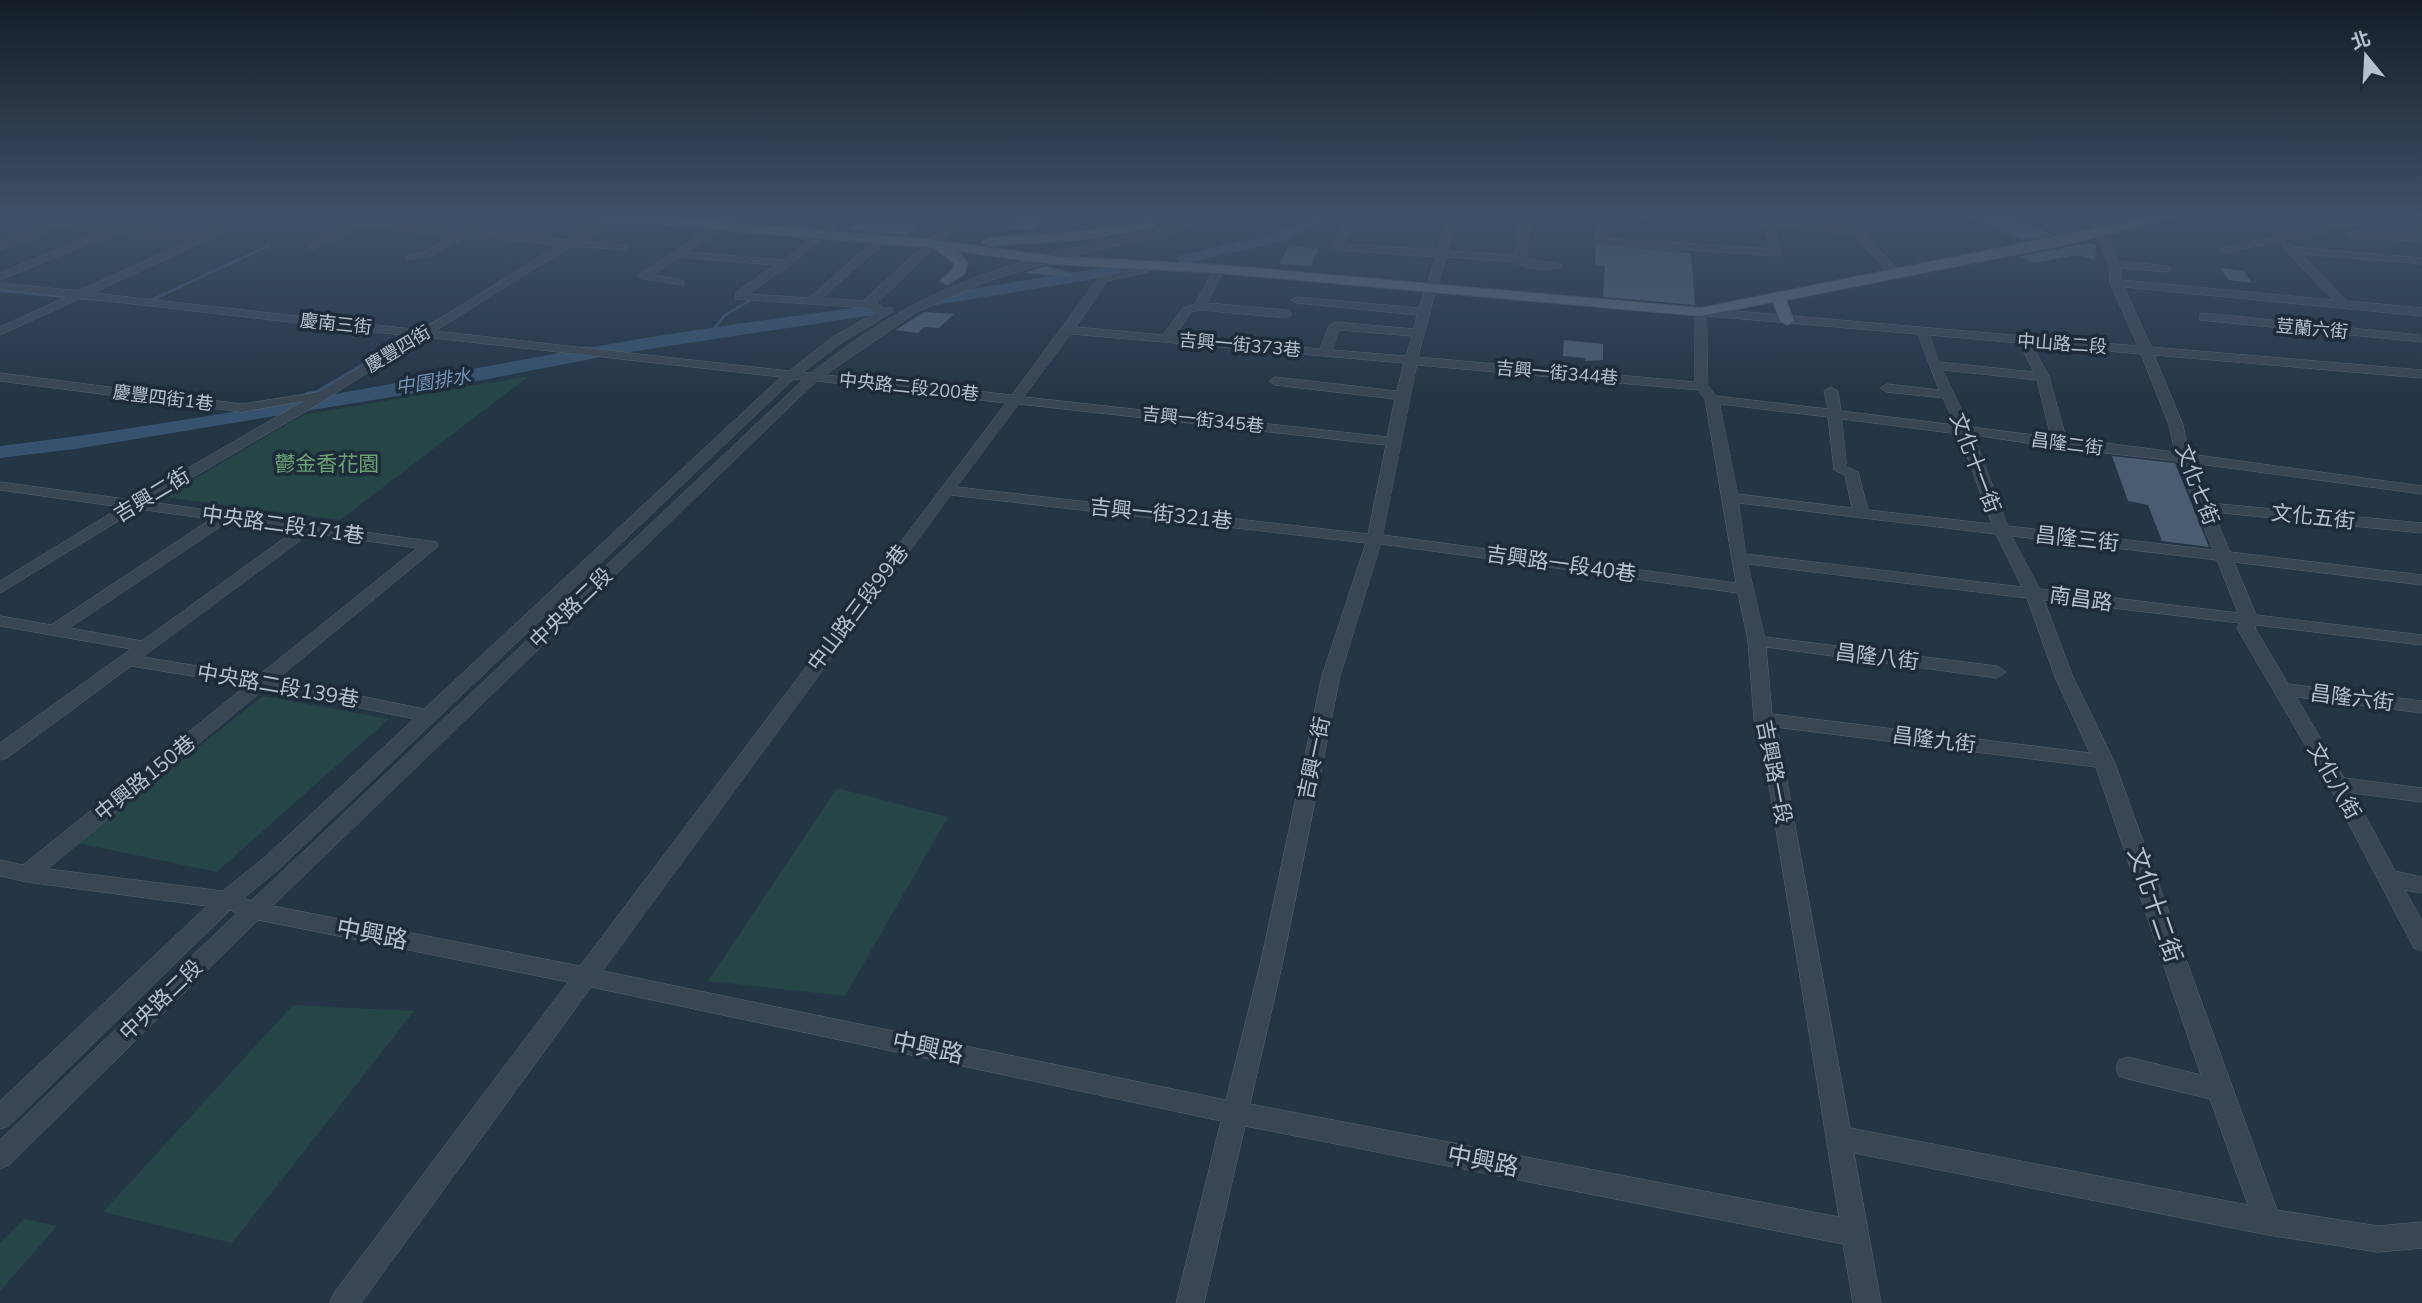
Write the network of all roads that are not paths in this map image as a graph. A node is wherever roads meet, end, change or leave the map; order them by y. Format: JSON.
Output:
{"nodes":[{"id":1,"x":120,"y":277,"type":"edge"},
{"id":2,"x":516,"y":277,"type":"edge"},
{"id":3,"x":648,"y":277,"type":"edge"},
{"id":4,"x":766,"y":277,"type":"edge"},
{"id":5,"x":839,"y":277,"type":"edge"},
{"id":6,"x":898,"y":277,"type":"edge"},
{"id":7,"x":953,"y":277,"type":"edge"},
{"id":8,"x":964,"y":277,"type":"edge"},
{"id":9,"x":988,"y":277,"type":"edge"},
{"id":10,"x":1113,"y":277,"type":"edge"},
{"id":11,"x":1215,"y":277,"type":"edge"},
{"id":12,"x":1301,"y":277,"type":"edge"},
{"id":13,"x":1434,"y":277,"type":"edge"},
{"id":14,"x":1883,"y":277,"type":"edge"},
{"id":15,"x":2115,"y":277,"type":"edge"},
{"id":16,"x":2222,"y":277,"type":"edge"},
{"id":17,"x":2317,"y":277,"type":"edge"},
{"id":18,"x":680,"y":282,"type":"dead end"},
{"id":19,"x":947,"y":282,"type":"junction"},
{"id":20,"x":2116,"y":283,"type":"junction"},
{"id":21,"x":0,"y":286,"type":"edge"},
{"id":22,"x":1430,"y":289,"type":"junction"},
{"id":23,"x":2236,"y":295,"type":"junction"},
{"id":24,"x":77,"y":296,"type":"junction"},
{"id":25,"x":1777,"y":298,"type":"junction"},
{"id":26,"x":813,"y":300,"type":"junction"},
{"id":27,"x":1297,"y":300,"type":"dead end"},
{"id":28,"x":863,"y":305,"type":"junction"},
{"id":29,"x":2344,"y":305,"type":"junction"},
{"id":30,"x":1200,"y":306,"type":"junction"},
{"id":31,"x":1423,"y":312,"type":"junction"},
{"id":32,"x":1702,"y":312,"type":"junction"},
{"id":33,"x":2422,"y":312,"type":"edge"},
{"id":34,"x":883,"y":313,"type":"junction"},
{"id":35,"x":1286,"y":313,"type":"dead end"},
{"id":36,"x":2204,"y":317,"type":"dead end"},
{"id":37,"x":1787,"y":321,"type":"junction"},
{"id":38,"x":2255,"y":322,"type":"junction"},
{"id":39,"x":1068,"y":330,"type":"junction"},
{"id":40,"x":0,"y":331,"type":"edge"},
{"id":41,"x":1923,"y":332,"type":"junction"},
{"id":42,"x":1418,"y":333,"type":"junction"},
{"id":43,"x":421,"y":334,"type":"junction"},
{"id":44,"x":1167,"y":338,"type":"junction"},
{"id":45,"x":2420,"y":339,"type":"dead end"},
{"id":46,"x":2024,"y":341,"type":"junction"},
{"id":47,"x":2144,"y":350,"type":"junction"},
{"id":48,"x":1325,"y":353,"type":"junction"},
{"id":49,"x":1413,"y":361,"type":"junction"},
{"id":50,"x":1934,"y":365,"type":"junction"},
{"id":51,"x":2422,"y":374,"type":"edge"},
{"id":52,"x":803,"y":376,"type":"junction"},
{"id":53,"x":0,"y":377,"type":"edge"},
{"id":54,"x":2043,"y":377,"type":"junction"},
{"id":55,"x":1275,"y":381,"type":"dead end"},
{"id":56,"x":1702,"y":386,"type":"junction"},
{"id":57,"x":1887,"y":388,"type":"dead end"},
{"id":58,"x":1832,"y":391,"type":"dead end"},
{"id":59,"x":326,"y":394,"type":"junction"},
{"id":60,"x":1948,"y":395,"type":"junction"},
{"id":61,"x":1402,"y":396,"type":"junction"},
{"id":62,"x":1014,"y":399,"type":"junction"},
{"id":63,"x":1712,"y":399,"type":"junction"},
{"id":64,"x":305,"y":406,"type":"joint"},
{"id":65,"x":1837,"y":413,"type":"junction"},
{"id":66,"x":1965,"y":431,"type":"junction"},
{"id":67,"x":1392,"y":442,"type":"junction"},
{"id":68,"x":2060,"y":444,"type":"junction"},
{"id":69,"x":2183,"y":457,"type":"junction"},
{"id":70,"x":0,"y":486,"type":"edge"},
{"id":71,"x":947,"y":490,"type":"junction"},
{"id":72,"x":2422,"y":491,"type":"edge"},
{"id":73,"x":1731,"y":498,"type":"junction"},
{"id":74,"x":136,"y":504,"type":"junction"},
{"id":75,"x":2205,"y":507,"type":"junction"},
{"id":76,"x":1861,"y":512,"type":"junction"},
{"id":77,"x":226,"y":516,"type":"junction"},
{"id":78,"x":308,"y":528,"type":"junction"},
{"id":79,"x":2422,"y":528,"type":"edge"},
{"id":80,"x":2002,"y":531,"type":"junction"},
{"id":81,"x":1375,"y":539,"type":"junction"},
{"id":82,"x":430,"y":545,"type":"joint"},
{"id":83,"x":1739,"y":558,"type":"junction"},
{"id":84,"x":2226,"y":558,"type":"junction"},
{"id":85,"x":2422,"y":580,"type":"edge"},
{"id":86,"x":0,"y":588,"type":"edge"},
{"id":87,"x":1747,"y":589,"type":"junction"},
{"id":88,"x":2033,"y":592,"type":"junction"},
{"id":89,"x":0,"y":621,"type":"edge"},
{"id":90,"x":2250,"y":621,"type":"junction"},
{"id":91,"x":55,"y":630,"type":"junction"},
{"id":92,"x":2422,"y":640,"type":"edge"},
{"id":93,"x":1757,"y":641,"type":"junction"},
{"id":94,"x":143,"y":646,"type":"junction"},
{"id":95,"x":126,"y":660,"type":"junction"},
{"id":96,"x":1997,"y":672,"type":"dead end"},
{"id":97,"x":263,"y":682,"type":"junction"},
{"id":98,"x":2281,"y":689,"type":"junction"},
{"id":99,"x":2422,"y":707,"type":"edge"},
{"id":100,"x":429,"y":716,"type":"junction"},
{"id":101,"x":1763,"y":719,"type":"junction"},
{"id":102,"x":0,"y":753,"type":"edge"},
{"id":103,"x":2104,"y":761,"type":"junction"},
{"id":104,"x":2338,"y":784,"type":"junction"},
{"id":105,"x":2422,"y":795,"type":"edge"},
{"id":106,"x":0,"y":868,"type":"edge"},
{"id":107,"x":27,"y":874,"type":"junction"},
{"id":108,"x":2388,"y":877,"type":"junction"},
{"id":109,"x":2422,"y":885,"type":"edge"},
{"id":110,"x":228,"y":900,"type":"junction"},
{"id":111,"x":254,"y":911,"type":"junction"},
{"id":112,"x":2422,"y":942,"type":"edge"},
{"id":113,"x":584,"y":976,"type":"junction"},
{"id":114,"x":2128,"y":1068,"type":"dead end"},
{"id":115,"x":2219,"y":1090,"type":"junction"},
{"id":116,"x":1236,"y":1113,"type":"junction"},
{"id":117,"x":0,"y":1118,"type":"edge"},
{"id":118,"x":1839,"y":1138,"type":"junction"},
{"id":119,"x":0,"y":1157,"type":"edge"},
{"id":120,"x":2268,"y":1222,"type":"junction"},
{"id":121,"x":1855,"y":1233,"type":"junction"},
{"id":122,"x":2422,"y":1235,"type":"edge"},
{"id":123,"x":344,"y":1303,"type":"edge"},
{"id":124,"x":1190,"y":1303,"type":"edge"},
{"id":125,"x":1867,"y":1303,"type":"edge"}],
"edges":[{"from":1,"to":24,"type":"street"},
{"from":2,"to":43,"type":"street","name":"慶豐四街"},
{"from":3,"to":18,"type":"street"},
{"from":4,"to":26,"type":"street"},
{"from":5,"to":26,"type":"street"},
{"from":6,"to":28,"type":"street"},
{"from":7,"to":19,"type":"main road"},
{"from":8,"to":19,"type":"street","name":"中央路二段"},
{"from":9,"to":52,"type":"street","name":"中央路二段"},
{"from":10,"to":39,"type":"street","name":"中山路三段99巷"},
{"from":11,"to":30,"type":"street"},
{"from":12,"to":22,"type":"main road"},
{"from":13,"to":22,"type":"street","name":"吉興一街"},
{"from":14,"to":25,"type":"main road"},
{"from":15,"to":20,"type":"street","name":"文化七街"},
{"from":16,"to":23,"type":"street"},
{"from":17,"to":29,"type":"street"},
{"from":19,"to":34,"type":"street","name":"中央路二段"},
{"from":20,"to":23,"type":"street"},
{"from":20,"to":47,"type":"street","name":"文化七街"},
{"from":21,"to":24,"type":"street","name":"慶南三街"},
{"from":22,"to":31,"type":"street","name":"吉興一街"},
{"from":22,"to":32,"type":"main road"},
{"from":23,"to":29,"type":"street"},
{"from":23,"to":38,"type":"street"},
{"from":24,"to":40,"type":"street"},
{"from":24,"to":43,"type":"street","name":"慶南三街"},
{"from":25,"to":32,"type":"main road"},
{"from":25,"to":37,"type":"main road"},
{"from":26,"to":28,"type":"street"},
{"from":27,"to":31,"type":"street"},
{"from":28,"to":34,"type":"street"},
{"from":29,"to":33,"type":"street"},
{"from":30,"to":35,"type":"street"},
{"from":30,"to":44,"type":"street"},
{"from":31,"to":42,"type":"street","name":"吉興一街"},
{"from":32,"to":37,"type":"street","name":"中山路二段"},
{"from":32,"to":56,"type":"street"},
{"from":34,"to":52,"type":"street","name":"中央路二段"},
{"from":36,"to":38,"type":"street","name":"荳蘭六街"},
{"from":37,"to":41,"type":"street","name":"中山路二段"},
{"from":38,"to":45,"type":"street","name":"荳蘭六街"},
{"from":39,"to":44,"type":"street","name":"吉興一街373巷"},
{"from":39,"to":62,"type":"street","name":"中山路三段99巷"},
{"from":41,"to":46,"type":"street","name":"中山路二段"},
{"from":41,"to":50,"type":"street","name":"文化十一街"},
{"from":42,"to":48,"type":"street"},
{"from":42,"to":49,"type":"street","name":"吉興一街"},
{"from":43,"to":52,"type":"street","name":"慶南三街"},
{"from":43,"to":59,"type":"street","name":"慶豐四街"},
{"from":44,"to":48,"type":"street","name":"吉興一街373巷"},
{"from":46,"to":47,"type":"street","name":"中山路二段"},
{"from":46,"to":54,"type":"street"},
{"from":47,"to":51,"type":"street","name":"中山路二段"},
{"from":47,"to":69,"type":"street","name":"文化七街"},
{"from":48,"to":49,"type":"street","name":"吉興一街373巷"},
{"from":49,"to":56,"type":"street","name":"吉興一街344巷"},
{"from":49,"to":61,"type":"street","name":"吉興一街"},
{"from":50,"to":54,"type":"street"},
{"from":50,"to":60,"type":"street","name":"文化十一街"},
{"from":52,"to":62,"type":"street","name":"中央路二段200巷"},
{"from":52,"to":100,"type":"street","name":"中央路二段"},
{"from":52,"to":111,"type":"street","name":"中央路二段"},
{"from":53,"to":59,"type":"street","name":"慶豐四街1巷"},
{"from":54,"to":68,"type":"street"},
{"from":55,"to":61,"type":"street"},
{"from":56,"to":63,"type":"street","name":"吉興路一段"},
{"from":57,"to":60,"type":"street"},
{"from":58,"to":65,"type":"street"},
{"from":59,"to":64,"type":"street","name":"慶豐四街"},
{"from":60,"to":66,"type":"street","name":"文化十一街"},
{"from":61,"to":67,"type":"street","name":"吉興一街"},
{"from":62,"to":67,"type":"street","name":"吉興一街345巷"},
{"from":62,"to":71,"type":"street","name":"中山路三段99巷"},
{"from":63,"to":65,"type":"street","name":"昌隆二街"},
{"from":63,"to":73,"type":"street","name":"吉興路一段"},
{"from":64,"to":74,"type":"street","name":"吉興二街"},
{"from":65,"to":66,"type":"street","name":"昌隆二街"},
{"from":65,"to":76,"type":"street"},
{"from":66,"to":68,"type":"street","name":"昌隆二街"},
{"from":66,"to":80,"type":"street","name":"文化十一街"},
{"from":67,"to":81,"type":"street","name":"吉興一街"},
{"from":68,"to":69,"type":"street","name":"昌隆二街"},
{"from":69,"to":72,"type":"street","name":"昌隆二街"},
{"from":69,"to":75,"type":"street","name":"文化七街"},
{"from":70,"to":74,"type":"street","name":"中央路二段171巷"},
{"from":71,"to":81,"type":"street","name":"吉興一街321巷"},
{"from":71,"to":113,"type":"street","name":"中山路三段99巷"},
{"from":73,"to":76,"type":"street","name":"昌隆三街"},
{"from":73,"to":83,"type":"street","name":"吉興路一段"},
{"from":74,"to":77,"type":"street","name":"中央路二段171巷"},
{"from":74,"to":86,"type":"street","name":"吉興二街"},
{"from":75,"to":79,"type":"street","name":"文化五街"},
{"from":75,"to":84,"type":"street","name":"文化七街"},
{"from":76,"to":80,"type":"street","name":"昌隆三街"},
{"from":77,"to":78,"type":"street","name":"中央路二段171巷"},
{"from":77,"to":91,"type":"street"},
{"from":78,"to":82,"type":"street","name":"中央路二段171巷"},
{"from":78,"to":94,"type":"street"},
{"from":80,"to":84,"type":"street","name":"昌隆三街"},
{"from":80,"to":88,"type":"street","name":"文化十一街"},
{"from":81,"to":87,"type":"street","name":"吉興路一段40巷"},
{"from":81,"to":116,"type":"street","name":"吉興一街"},
{"from":82,"to":97,"type":"street","name":"中興路150巷"},
{"from":83,"to":87,"type":"street","name":"吉興路一段"},
{"from":83,"to":88,"type":"street","name":"南昌路"},
{"from":84,"to":85,"type":"street","name":"昌隆三街"},
{"from":84,"to":90,"type":"street","name":"文化七街"},
{"from":87,"to":93,"type":"street","name":"吉興路一段"},
{"from":88,"to":90,"type":"street","name":"南昌路"},
{"from":88,"to":103,"type":"street","name":"文化十二街"},
{"from":89,"to":91,"type":"street"},
{"from":90,"to":92,"type":"street","name":"南昌路"},
{"from":90,"to":98,"type":"street","name":"文化八街"},
{"from":91,"to":94,"type":"street"},
{"from":93,"to":96,"type":"street","name":"昌隆八街"},
{"from":93,"to":101,"type":"street","name":"吉興路一段"},
{"from":94,"to":95,"type":"street"},
{"from":95,"to":97,"type":"street","name":"中央路二段139巷"},
{"from":95,"to":102,"type":"street"},
{"from":97,"to":100,"type":"street","name":"中央路二段139巷"},
{"from":97,"to":107,"type":"street","name":"中興路150巷"},
{"from":98,"to":99,"type":"street","name":"昌隆六街"},
{"from":98,"to":104,"type":"street","name":"文化八街"},
{"from":100,"to":110,"type":"street","name":"中央路二段"},
{"from":101,"to":103,"type":"street","name":"昌隆九街"},
{"from":101,"to":118,"type":"street","name":"吉興路一段"},
{"from":103,"to":115,"type":"street","name":"文化十二街"},
{"from":104,"to":105,"type":"street"},
{"from":104,"to":108,"type":"street","name":"文化八街"},
{"from":106,"to":107,"type":"street","name":"中興路"},
{"from":107,"to":110,"type":"street","name":"中興路"},
{"from":108,"to":109,"type":"street"},
{"from":108,"to":112,"type":"street","name":"文化八街"},
{"from":110,"to":111,"type":"street","name":"中興路"},
{"from":110,"to":117,"type":"street","name":"中央路二段"},
{"from":111,"to":113,"type":"street","name":"中興路"},
{"from":111,"to":119,"type":"street","name":"中央路二段"},
{"from":113,"to":116,"type":"street","name":"中興路"},
{"from":113,"to":123,"type":"street","name":"中山路三段99巷"},
{"from":114,"to":115,"type":"street"},
{"from":115,"to":120,"type":"street","name":"文化十二街"},
{"from":116,"to":121,"type":"street","name":"中興路"},
{"from":116,"to":124,"type":"street","name":"吉興一街"},
{"from":118,"to":120,"type":"street"},
{"from":118,"to":121,"type":"street","name":"吉興路一段"},
{"from":120,"to":122,"type":"street"},
{"from":121,"to":125,"type":"street","name":"吉興路一段"}]}
